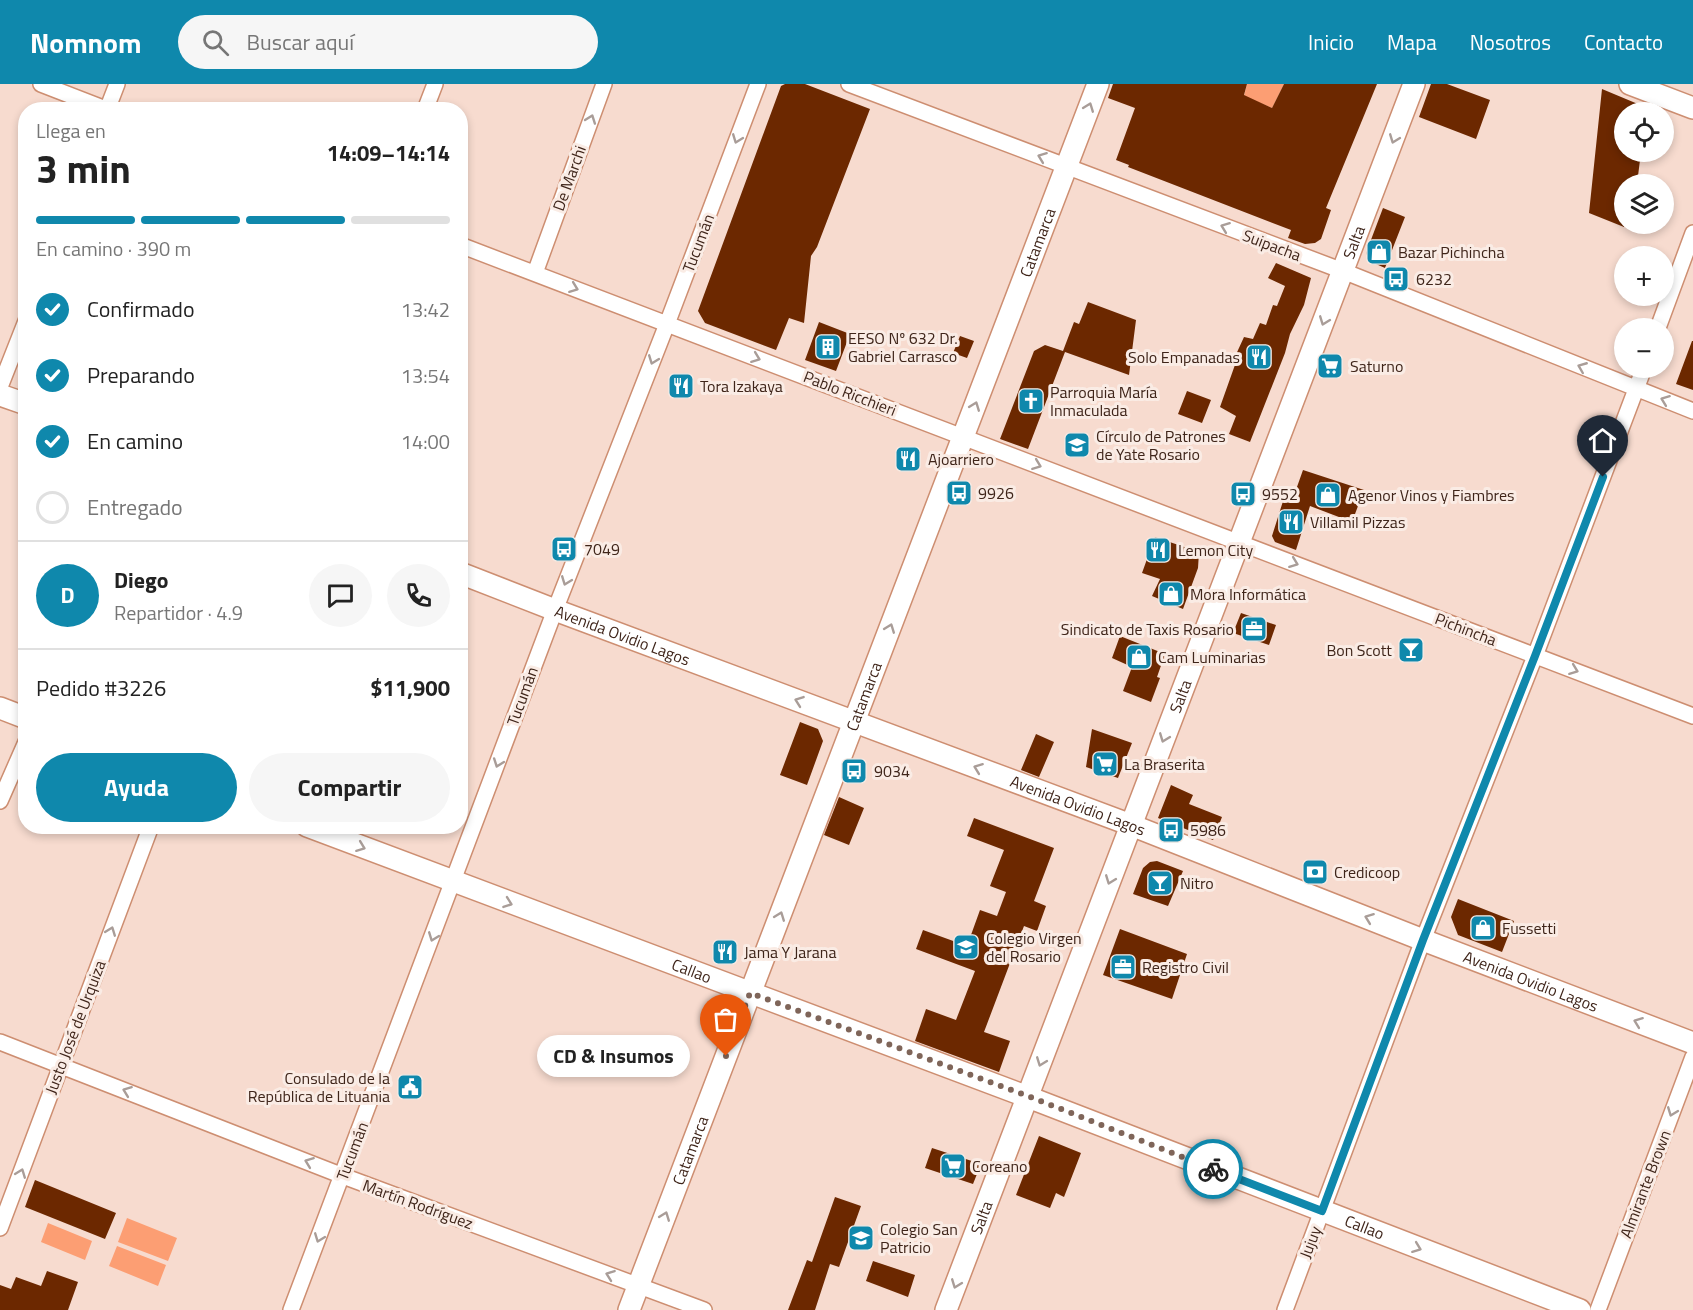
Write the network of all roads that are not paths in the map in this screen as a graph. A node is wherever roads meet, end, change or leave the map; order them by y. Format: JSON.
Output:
{"nodes":[{"id":1,"x":41,"y":84,"type":"edge"},
{"id":2,"x":117,"y":84,"type":"edge"},
{"id":3,"x":435,"y":84,"type":"edge"},
{"id":4,"x":604,"y":84,"type":"edge"},
{"id":5,"x":758,"y":84,"type":"edge"},
{"id":6,"x":849,"y":84,"type":"edge"},
{"id":7,"x":1098,"y":84,"type":"edge"},
{"id":8,"x":1414,"y":84,"type":"edge"},
{"id":9,"x":1630,"y":84,"type":"edge"},
{"id":10,"x":89,"y":102,"type":"edge"},
{"id":11,"x":110,"y":102,"type":"edge"},
{"id":12,"x":428,"y":102,"type":"edge"},
{"id":13,"x":1693,"y":108,"type":"edge"},
{"id":14,"x":1066,"y":166,"type":"junction"},
{"id":15,"x":1693,"y":233,"type":"edge"},
{"id":16,"x":468,"y":247,"type":"edge"},
{"id":17,"x":1343,"y":272,"type":"junction"},
{"id":18,"x":535,"y":273,"type":"junction"},
{"id":19,"x":1662,"y":318,"type":"edge"},
{"id":20,"x":667,"y":324,"type":"junction"},
{"id":21,"x":18,"y":341,"type":"edge"},
{"id":22,"x":1640,"y":378,"type":"edge"},
{"id":23,"x":0,"y":387,"type":"edge"},
{"id":24,"x":1636,"y":388,"type":"junction"},
{"id":25,"x":0,"y":395,"type":"edge"},
{"id":26,"x":18,"y":401,"type":"edge"},
{"id":27,"x":1693,"y":411,"type":"edge"},
{"id":28,"x":963,"y":437,"type":"junction"},
{"id":29,"x":1239,"y":542,"type":"junction"},
{"id":30,"x":468,"y":576,"type":"edge"},
{"id":31,"x":555,"y":610,"type":"junction"},
{"id":32,"x":1535,"y":656,"type":"junction"},
{"id":33,"x":0,"y":708,"type":"edge"},
{"id":34,"x":18,"y":715,"type":"edge"},
{"id":35,"x":1693,"y":716,"type":"edge"},
{"id":36,"x":854,"y":722,"type":"junction"},
{"id":37,"x":18,"y":760,"type":"edge"},
{"id":38,"x":0,"y":801,"type":"edge"},
{"id":39,"x":1131,"y":825,"type":"junction"},
{"id":40,"x":148,"y":834,"type":"edge"},
{"id":41,"x":327,"y":834,"type":"edge"},
{"id":42,"x":453,"y":883,"type":"junction"},
{"id":43,"x":1423,"y":940,"type":"junction"},
{"id":44,"x":750,"y":993,"type":"junction"},
{"id":45,"x":0,"y":1042,"type":"edge"},
{"id":46,"x":1693,"y":1043,"type":"edge"},
{"id":47,"x":1693,"y":1057,"type":"edge"},
{"id":48,"x":61,"y":1065,"type":"junction"},
{"id":49,"x":1028,"y":1096,"type":"junction"},
{"id":50,"x":343,"y":1176,"type":"junction"},
{"id":51,"x":1322,"y":1211,"type":"junction"},
{"id":52,"x":0,"y":1228,"type":"edge"},
{"id":53,"x":639,"y":1286,"type":"junction"},
{"id":54,"x":291,"y":1310,"type":"edge"},
{"id":55,"x":629,"y":1310,"type":"edge"},
{"id":56,"x":704,"y":1310,"type":"edge"},
{"id":57,"x":946,"y":1310,"type":"edge"},
{"id":58,"x":1285,"y":1310,"type":"edge"},
{"id":59,"x":1580,"y":1310,"type":"edge"},
{"id":60,"x":1598,"y":1310,"type":"edge"}],
"edges":[{"from":1,"to":10,"type":"street"},
{"from":2,"to":11,"type":"street"},
{"from":3,"to":12,"type":"street"},
{"from":18,"to":4,"type":"street","name":"De Marchi","one_way":true},
{"from":5,"to":20,"type":"street","name":"Tucumán","one_way":true},
{"from":14,"to":6,"type":"street","name":"Suipacha","one_way":true},
{"from":14,"to":7,"type":"main road","name":"Catamarca","one_way":true},
{"from":8,"to":17,"type":"main road","name":"Salta","one_way":true},
{"from":9,"to":13,"type":"main road"},
{"from":17,"to":14,"type":"street","name":"Suipacha","one_way":true},
{"from":28,"to":14,"type":"main road","name":"Catamarca","one_way":true},
{"from":15,"to":19,"type":"street"},
{"from":16,"to":18,"type":"street","name":"Pablo Ricchieri"},
{"from":24,"to":17,"type":"street","name":"Suipacha","one_way":true},
{"from":17,"to":29,"type":"main road","name":"Salta","one_way":true},
{"from":18,"to":20,"type":"street","name":"Pablo Ricchieri","one_way":true},
{"from":20,"to":28,"type":"street","name":"Pablo Ricchieri","one_way":true},
{"from":20,"to":31,"type":"street","name":"Tucumán","one_way":true},
{"from":21,"to":23,"type":"street"},
{"from":22,"to":24,"type":"street","name":"Jujuy"},
{"from":27,"to":24,"type":"street","name":"Suipacha","one_way":true},
{"from":24,"to":32,"type":"street","name":"Jujuy"},
{"from":25,"to":26,"type":"main road"},
{"from":28,"to":29,"type":"street","name":"Pablo Ricchieri","one_way":true},
{"from":36,"to":28,"type":"main road","name":"Catamarca","one_way":true},
{"from":29,"to":32,"type":"street","name":"Pichincha","one_way":true},
{"from":29,"to":39,"type":"main road","name":"Salta","one_way":true},
{"from":30,"to":31,"type":"main road","name":"Avenida Ovidio Lagos"},
{"from":36,"to":31,"type":"main road","name":"Avenida Ovidio Lagos","one_way":true},
{"from":31,"to":42,"type":"street","name":"Tucumán","one_way":true},
{"from":32,"to":35,"type":"street","name":"Pichincha","one_way":true},
{"from":32,"to":43,"type":"street","name":"Jujuy"},
{"from":33,"to":34,"type":"main road"},
{"from":39,"to":36,"type":"main road","name":"Avenida Ovidio Lagos","one_way":true},
{"from":44,"to":36,"type":"main road","name":"Catamarca","one_way":true},
{"from":37,"to":38,"type":"street"},
{"from":43,"to":39,"type":"main road","name":"Avenida Ovidio Lagos","one_way":true},
{"from":39,"to":49,"type":"main road","name":"Salta","one_way":true},
{"from":48,"to":40,"type":"street","name":"Justo José de Urquiza","one_way":true},
{"from":41,"to":42,"type":"main road","name":"Callao","one_way":true},
{"from":42,"to":44,"type":"main road","name":"Callao","one_way":true},
{"from":42,"to":50,"type":"street","name":"Tucumán","one_way":true},
{"from":46,"to":43,"type":"main road","name":"Avenida Ovidio Lagos","one_way":true},
{"from":43,"to":51,"type":"street","name":"Jujuy"},
{"from":44,"to":49,"type":"main road","name":"Callao"},
{"from":53,"to":44,"type":"main road","name":"Catamarca","one_way":true},
{"from":45,"to":48,"type":"street","name":"Martín Rodríguez"},
{"from":47,"to":60,"type":"street","name":"Almirante Brown","one_way":true},
{"from":50,"to":48,"type":"street","name":"Martín Rodríguez","one_way":true},
{"from":52,"to":48,"type":"street","name":"Justo José de Urquiza","one_way":true},
{"from":49,"to":51,"type":"main road","name":"Callao"},
{"from":49,"to":57,"type":"main road","name":"Salta","one_way":true},
{"from":53,"to":50,"type":"street","name":"Martín Rodríguez","one_way":true},
{"from":50,"to":54,"type":"street","name":"Tucumán","one_way":true},
{"from":51,"to":58,"type":"street","name":"Jujuy"},
{"from":51,"to":59,"type":"main road","name":"Callao","one_way":true},
{"from":53,"to":55,"type":"main road","name":"Catamarca"},
{"from":53,"to":56,"type":"street","name":"Martín Rodríguez"}]}
